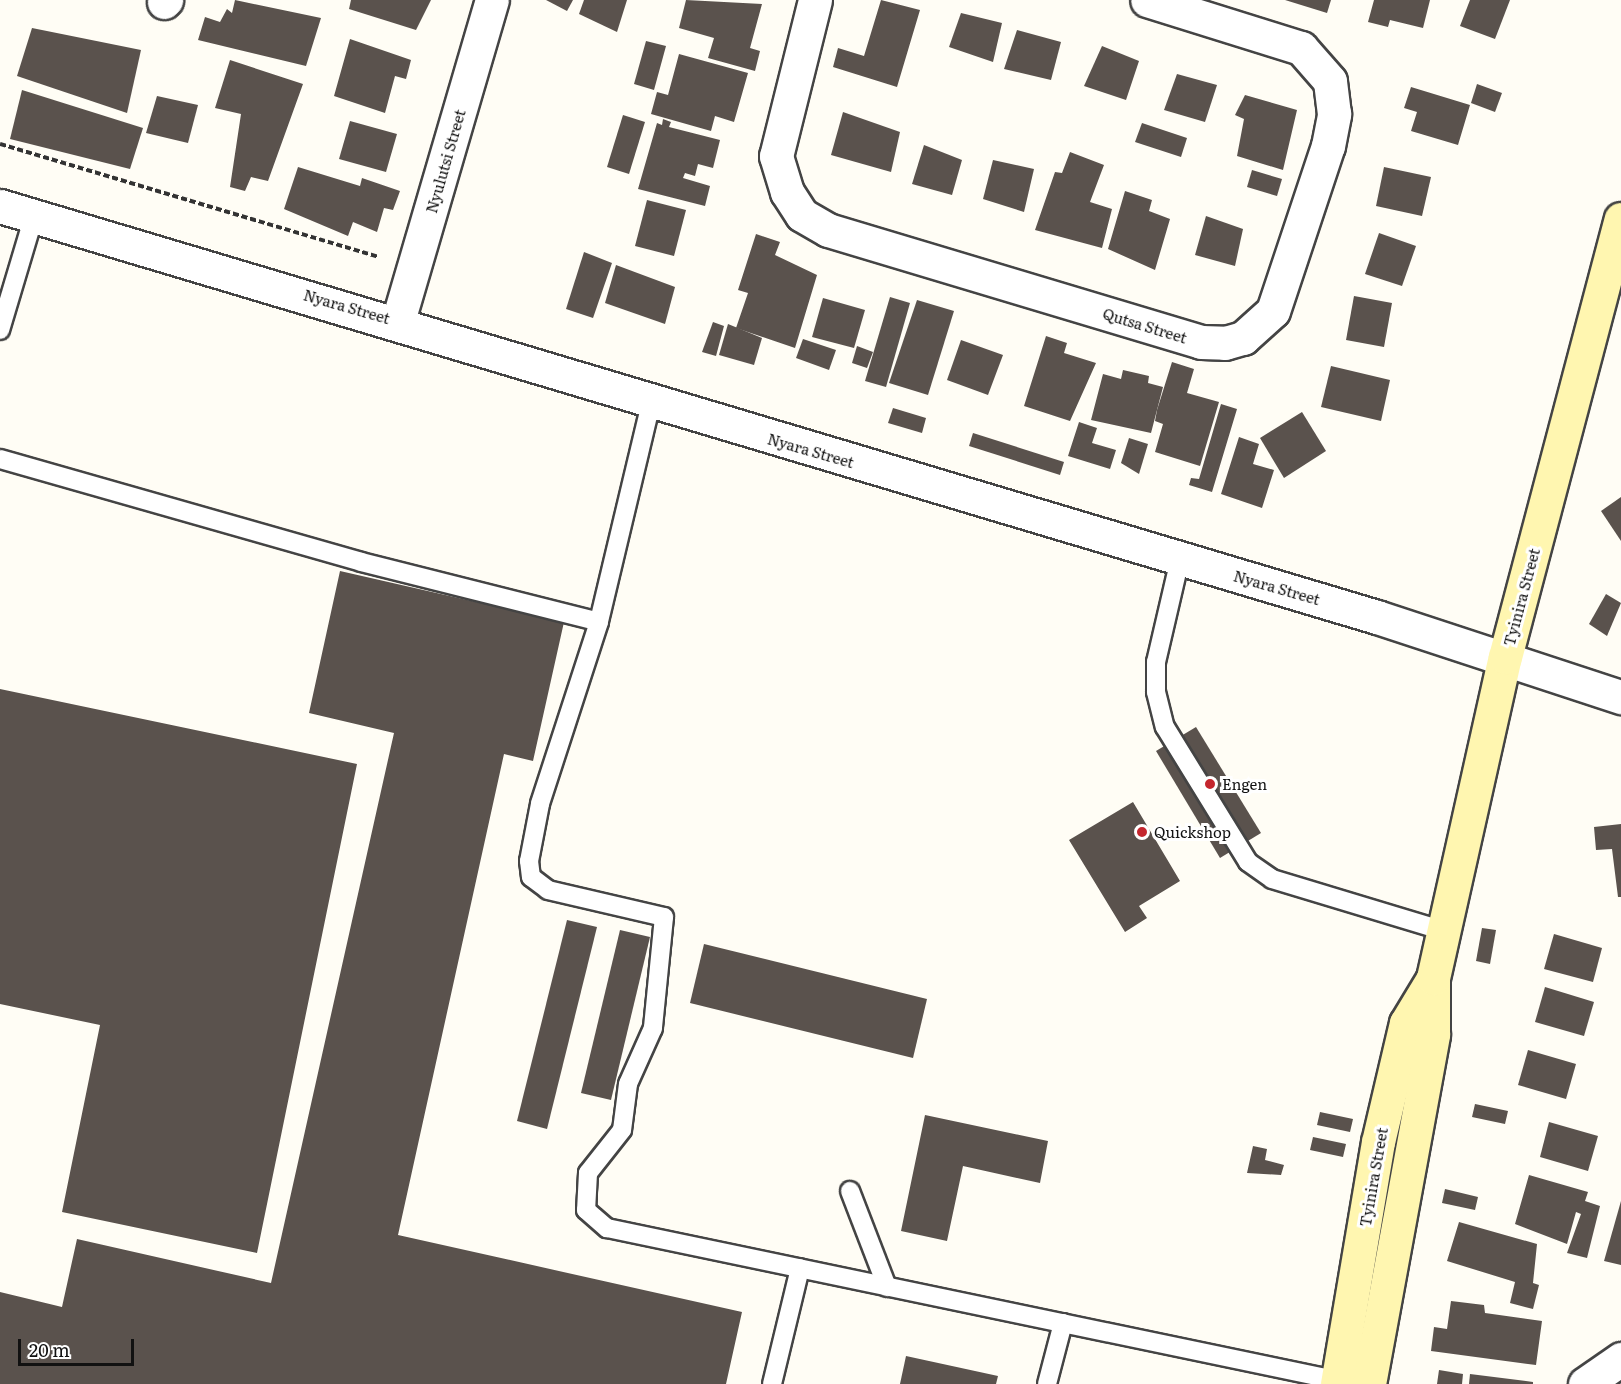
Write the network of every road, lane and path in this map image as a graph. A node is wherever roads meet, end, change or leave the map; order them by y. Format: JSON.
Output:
{"nodes":[{"id":1,"x":492,"y":0,"type":"edge"},
{"id":2,"x":815,"y":0,"type":"edge"},
{"id":3,"x":1147,"y":0,"type":"edge"},
{"id":4,"x":0,"y":144,"type":"edge"},
{"id":5,"x":0,"y":206,"type":"edge"},
{"id":6,"x":34,"y":216,"type":"junction"},
{"id":7,"x":1621,"y":219,"type":"edge"},
{"id":8,"x":414,"y":267,"type":"junction"},
{"id":9,"x":398,"y":321,"type":"junction"},
{"id":10,"x":0,"y":330,"type":"edge"},
{"id":11,"x":651,"y":403,"type":"junction"},
{"id":12,"x":0,"y":459,"type":"edge"},
{"id":13,"x":1180,"y":559,"type":"junction"},
{"id":14,"x":599,"y":622,"type":"junction"},
{"id":15,"x":1505,"y":657,"type":"junction"},
{"id":16,"x":1621,"y":697,"type":"edge"},
{"id":17,"x":1444,"y":931,"type":"junction"},
{"id":18,"x":850,"y":1191,"type":"dead end"},
{"id":19,"x":800,"y":1268,"type":"junction"},
{"id":20,"x":887,"y":1287,"type":"junction"},
{"id":21,"x":1063,"y":1323,"type":"junction"},
{"id":22,"x":1621,"y":1359,"type":"edge"},
{"id":23,"x":1350,"y":1383,"type":"edge"},
{"id":24,"x":772,"y":1384,"type":"edge"},
{"id":25,"x":1047,"y":1384,"type":"edge"},
{"id":26,"x":1585,"y":1384,"type":"edge"}],
"edges":[{"from":1,"to":8,"type":"street","name":"Nyulutsi Street"},
{"from":2,"to":3,"type":"street","name":"Qutsa Street"},
{"from":4,"to":8,"type":"path"},
{"from":5,"to":6,"type":"street","name":"Nyara Street"},
{"from":6,"to":9,"type":"street","name":"Nyara Street"},
{"from":6,"to":10,"type":"lane"},
{"from":7,"to":15,"type":"street","name":"Tyinira Street"},
{"from":8,"to":9,"type":"street","name":"Nyulutsi Street"},
{"from":9,"to":11,"type":"street","name":"Nyara Street"},
{"from":11,"to":13,"type":"street","name":"Nyara Street"},
{"from":11,"to":14,"type":"lane"},
{"from":12,"to":14,"type":"lane"},
{"from":13,"to":15,"type":"street","name":"Nyara Street"},
{"from":13,"to":17,"type":"lane"},
{"from":14,"to":19,"type":"lane"},
{"from":15,"to":16,"type":"street","name":"Nyara Street"},
{"from":15,"to":17,"type":"street","name":"Tyinira Street"},
{"from":17,"to":23,"type":"street","name":"Tyinira Street"},
{"from":18,"to":20,"type":"lane"},
{"from":19,"to":20,"type":"lane"},
{"from":19,"to":24,"type":"lane"},
{"from":20,"to":21,"type":"lane"},
{"from":21,"to":23,"type":"lane"},
{"from":21,"to":25,"type":"lane"},
{"from":22,"to":26,"type":"street"}]}
